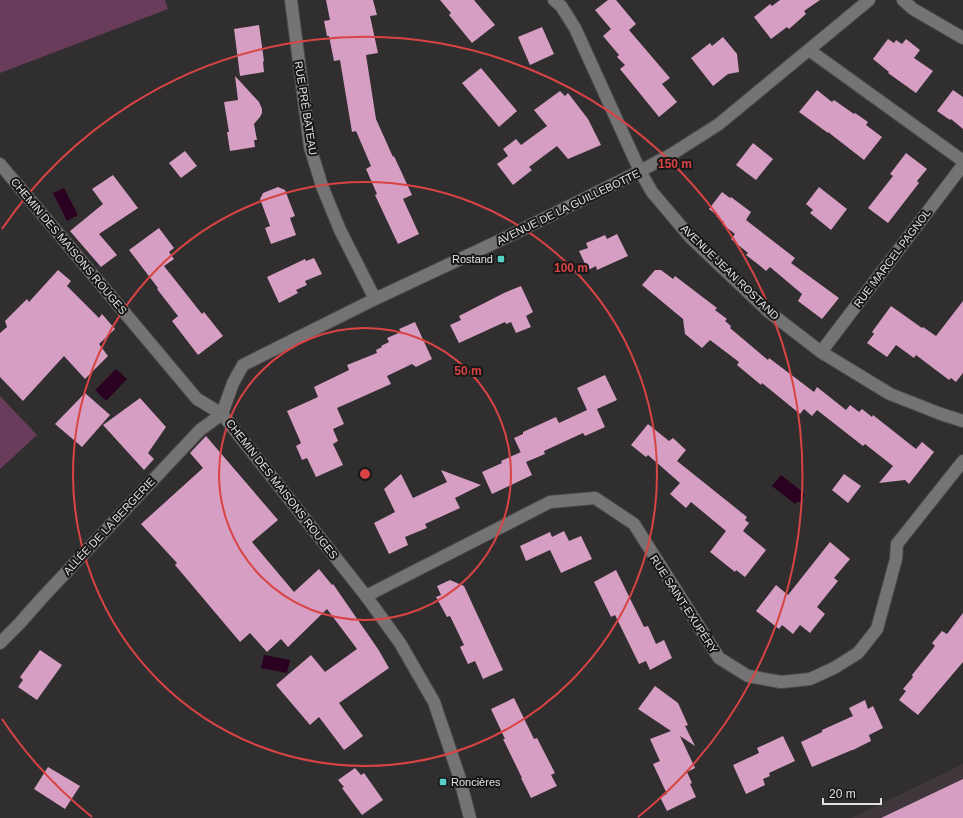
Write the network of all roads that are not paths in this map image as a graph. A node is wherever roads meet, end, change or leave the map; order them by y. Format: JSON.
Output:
{"nodes":[{"id":1,"x":291,"y":0,"type":"edge"},
{"id":2,"x":869,"y":0,"type":"edge"},
{"id":3,"x":903,"y":0,"type":"edge"},
{"id":4,"x":561,"y":2,"type":"edge"},
{"id":5,"x":963,"y":38,"type":"edge"},
{"id":6,"x":809,"y":50,"type":"junction"},
{"id":7,"x":963,"y":161,"type":"edge"},
{"id":8,"x":0,"y":164,"type":"edge"},
{"id":9,"x":963,"y":165,"type":"edge"},
{"id":10,"x":640,"y":171,"type":"junction"},
{"id":11,"x":375,"y":299,"type":"junction"},
{"id":12,"x":821,"y":352,"type":"junction"},
{"id":13,"x":222,"y":414,"type":"junction"},
{"id":14,"x":963,"y":421,"type":"edge"},
{"id":15,"x":963,"y":461,"type":"edge"},
{"id":16,"x":366,"y":596,"type":"junction"},
{"id":17,"x":0,"y":643,"type":"edge"},
{"id":18,"x":470,"y":818,"type":"edge"}],
"edges":[{"from":1,"to":11,"type":"street","name":"RUE PRÉ BATEAU"},
{"from":2,"to":6,"type":"street","name":"AVENUE DE LA GUILLEBOTTE"},
{"from":3,"to":5,"type":"street"},
{"from":4,"to":10,"type":"street","name":"AVENUE JEAN ROSTAND"},
{"from":6,"to":7,"type":"street"},
{"from":6,"to":10,"type":"street","name":"AVENUE DE LA GUILLEBOTTE"},
{"from":8,"to":13,"type":"street","name":"CHEMIN DES MAISONS ROUGES"},
{"from":9,"to":12,"type":"street","name":"RUE MARCEL PAGNOL"},
{"from":10,"to":11,"type":"street","name":"AVENUE DE LA GUILLEBOTTE"},
{"from":10,"to":12,"type":"street","name":"AVENUE JEAN ROSTAND"},
{"from":11,"to":13,"type":"street","name":"AVENUE DE LA GUILLEBOTTE"},
{"from":12,"to":14,"type":"street","name":"AVENUE JEAN ROSTAND"},
{"from":13,"to":16,"type":"street","name":"CHEMIN DES MAISONS ROUGES"},
{"from":13,"to":17,"type":"street","name":"ALLÉE DE LA BERGERIE"},
{"from":15,"to":16,"type":"street","name":"RUE SAINT-EXUPÉRY"},
{"from":16,"to":18,"type":"street","name":"CHEMIN DES MAISONS ROUGES"}]}
